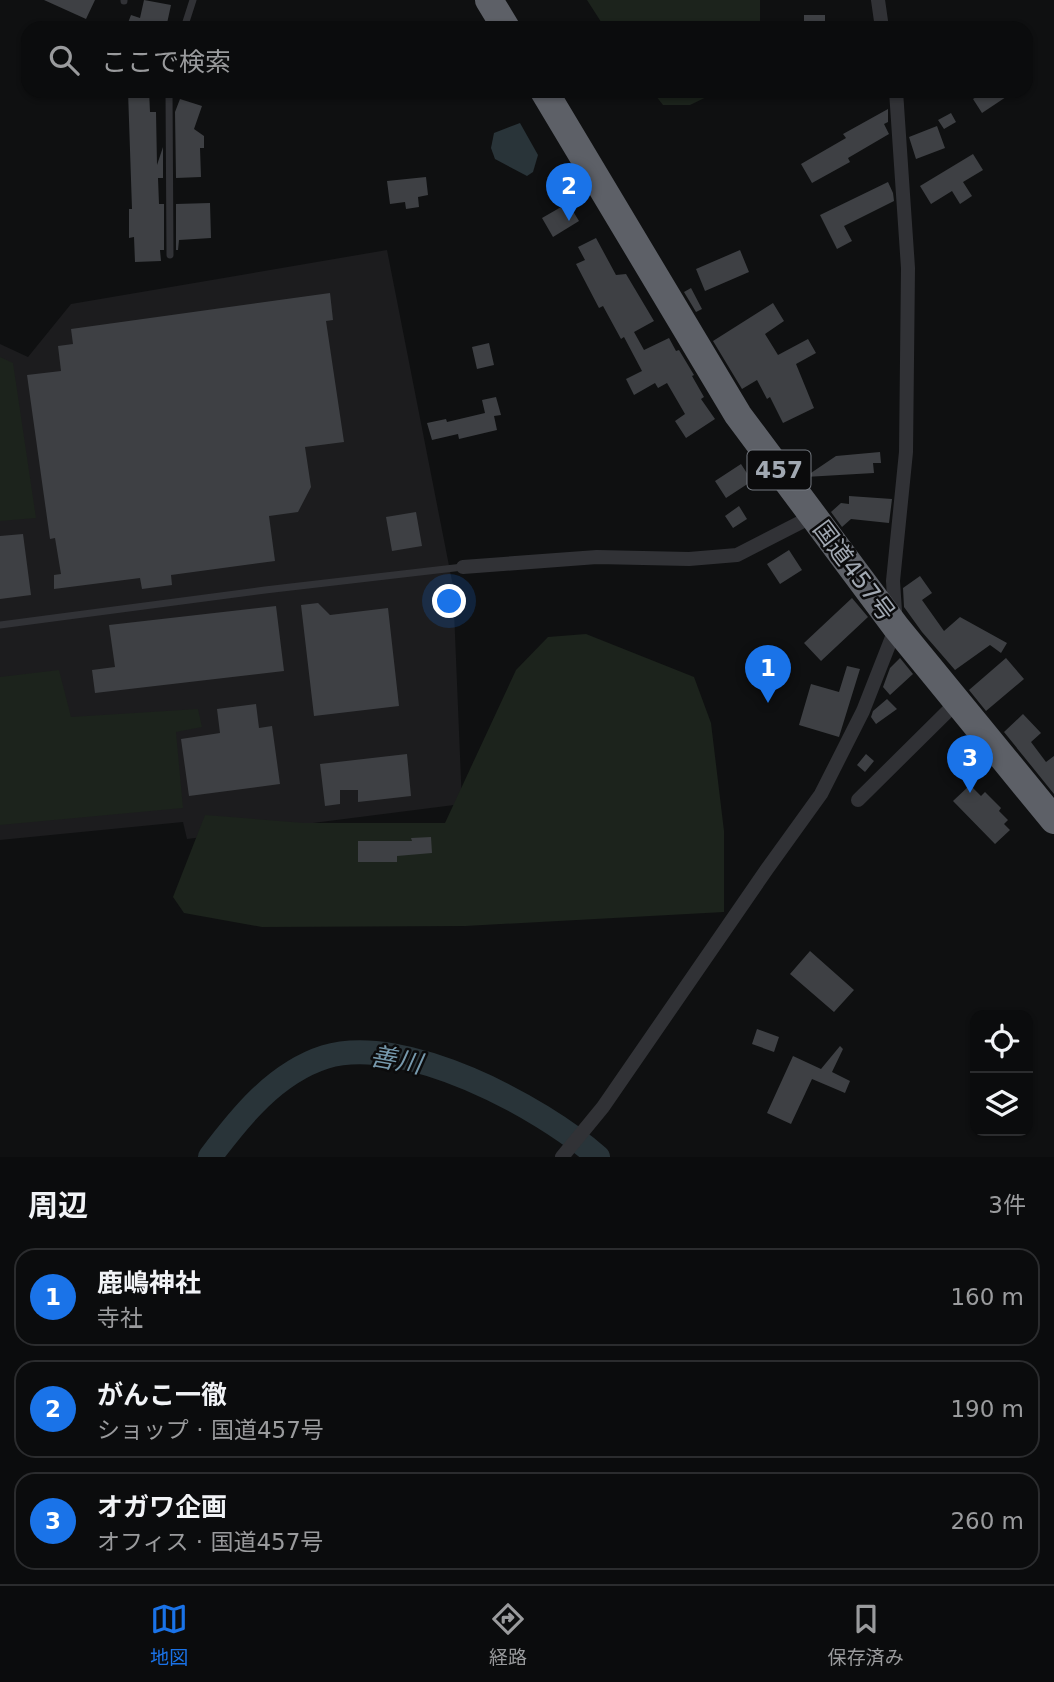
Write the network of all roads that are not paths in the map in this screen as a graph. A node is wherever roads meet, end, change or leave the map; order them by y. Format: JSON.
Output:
{"nodes":[{"id":1,"x":193,"y":0,"type":"edge"},
{"id":2,"x":489,"y":0,"type":"edge"},
{"id":3,"x":878,"y":0,"type":"edge"},
{"id":4,"x":186,"y":21,"type":"edge"},
{"id":5,"x":502,"y":21,"type":"edge"},
{"id":6,"x":881,"y":21,"type":"edge"},
{"id":7,"x":169,"y":98,"type":"edge"},
{"id":8,"x":548,"y":98,"type":"edge"},
{"id":9,"x":896,"y":98,"type":"edge"},
{"id":10,"x":170,"y":256,"type":"dead end"},
{"id":11,"x":813,"y":516,"type":"junction"},
{"id":12,"x":463,"y":567,"type":"joint"},
{"id":13,"x":0,"y":625,"type":"edge"},
{"id":14,"x":896,"y":627,"type":"junction"},
{"id":15,"x":957,"y":702,"type":"junction"},
{"id":16,"x":858,"y":800,"type":"dead end"},
{"id":17,"x":1054,"y":820,"type":"edge"},
{"id":18,"x":562,"y":1157,"type":"edge"}],
"edges":[{"from":1,"to":4,"type":"lane"},
{"from":2,"to":5,"type":"highway"},
{"from":3,"to":6,"type":"street"},
{"from":7,"to":10,"type":"lane"},
{"from":8,"to":11,"type":"highway","name":"国道457号","number":"457"},
{"from":9,"to":14,"type":"street"},
{"from":11,"to":12,"type":"street"},
{"from":11,"to":14,"type":"highway","name":"国道457号","number":"457"},
{"from":12,"to":13,"type":"lane"},
{"from":14,"to":15,"type":"highway","name":"国道457号","number":"457"},
{"from":14,"to":18,"type":"street"},
{"from":15,"to":16,"type":"street"},
{"from":15,"to":17,"type":"highway","name":"国道457号","number":"457"}]}
